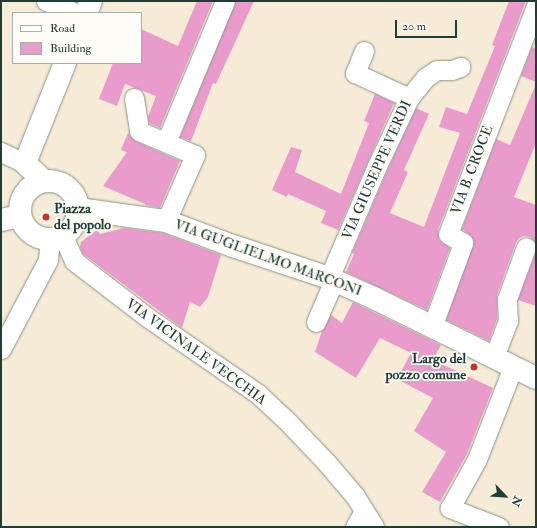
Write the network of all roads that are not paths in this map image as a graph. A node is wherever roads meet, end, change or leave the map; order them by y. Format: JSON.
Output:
{"nodes":[{"id":1,"x":46,"y":1,"type":"edge"},
{"id":2,"x":91,"y":1,"type":"edge"},
{"id":3,"x":225,"y":1,"type":"edge"},
{"id":4,"x":536,"y":6,"type":"edge"},
{"id":5,"x":73,"y":12,"type":"edge"},
{"id":6,"x":86,"y":12,"type":"edge"},
{"id":7,"x":364,"y":51,"type":"dead end"},
{"id":8,"x":65,"y":64,"type":"edge"},
{"id":9,"x":460,"y":67,"type":"dead end"},
{"id":10,"x":134,"y":98,"type":"dead end"},
{"id":11,"x":409,"y":98,"type":"junction"},
{"id":12,"x":166,"y":142,"type":"junction"},
{"id":13,"x":1,"y":152,"type":"edge"},
{"id":14,"x":25,"y":163,"type":"junction"},
{"id":15,"x":44,"y":181,"type":"junction"},
{"id":16,"x":78,"y":209,"type":"junction"},
{"id":17,"x":11,"y":218,"type":"edge"},
{"id":18,"x":166,"y":221,"type":"junction"},
{"id":19,"x":56,"y":238,"type":"junction"},
{"id":20,"x":526,"y":248,"type":"dead end"},
{"id":21,"x":332,"y":279,"type":"junction"},
{"id":22,"x":316,"y":322,"type":"dead end"},
{"id":23,"x":432,"y":327,"type":"junction"},
{"id":24,"x":1,"y":349,"type":"edge"},
{"id":25,"x":494,"y":357,"type":"junction"},
{"id":26,"x":513,"y":367,"type":"junction"},
{"id":27,"x":536,"y":378,"type":"edge"},
{"id":28,"x":359,"y":519,"type":"edge"},
{"id":29,"x":374,"y":527,"type":"edge"},
{"id":30,"x":499,"y":527,"type":"edge"}],
"edges":[{"from":1,"to":5,"type":"street"},
{"from":2,"to":6,"type":"street"},
{"from":3,"to":12,"type":"street"},
{"from":4,"to":23,"type":"street","name":"VIA B. CROCE"},
{"from":7,"to":11,"type":"street"},
{"from":8,"to":14,"type":"street"},
{"from":9,"to":11,"type":"street","name":"VIA GIUSEPPE VERDI"},
{"from":10,"to":12,"type":"street"},
{"from":11,"to":21,"type":"street","name":"VIA GIUSEPPE VERDI"},
{"from":12,"to":18,"type":"street"},
{"from":13,"to":14,"type":"street"},
{"from":14,"to":15,"type":"street"},
{"from":15,"to":16,"type":"street"},
{"from":15,"to":17,"type":"street"},
{"from":16,"to":18,"type":"street","name":"VIA GUGLIELMO MARCONI"},
{"from":16,"to":19,"type":"street"},
{"from":17,"to":19,"type":"street"},
{"from":18,"to":21,"type":"street","name":"VIA GUGLIELMO MARCONI"},
{"from":19,"to":24,"type":"street"},
{"from":19,"to":28,"type":"street","name":"VIA VICINALE VECCHIA"},
{"from":20,"to":25,"type":"street"},
{"from":21,"to":22,"type":"street","name":"VIA GIUSEPPE VERDI"},
{"from":21,"to":23,"type":"street","name":"VIA GUGLIELMO MARCONI"},
{"from":23,"to":25,"type":"street","name":"VIA GUGLIELMO MARCONI"},
{"from":25,"to":26,"type":"street","name":"VIA GUGLIELMO MARCONI"},
{"from":26,"to":27,"type":"street","name":"VIA GUGLIELMO MARCONI"},
{"from":26,"to":30,"type":"street"},
{"from":28,"to":29,"type":"street","name":"VIA VICINALE VECCHIA"}]}
